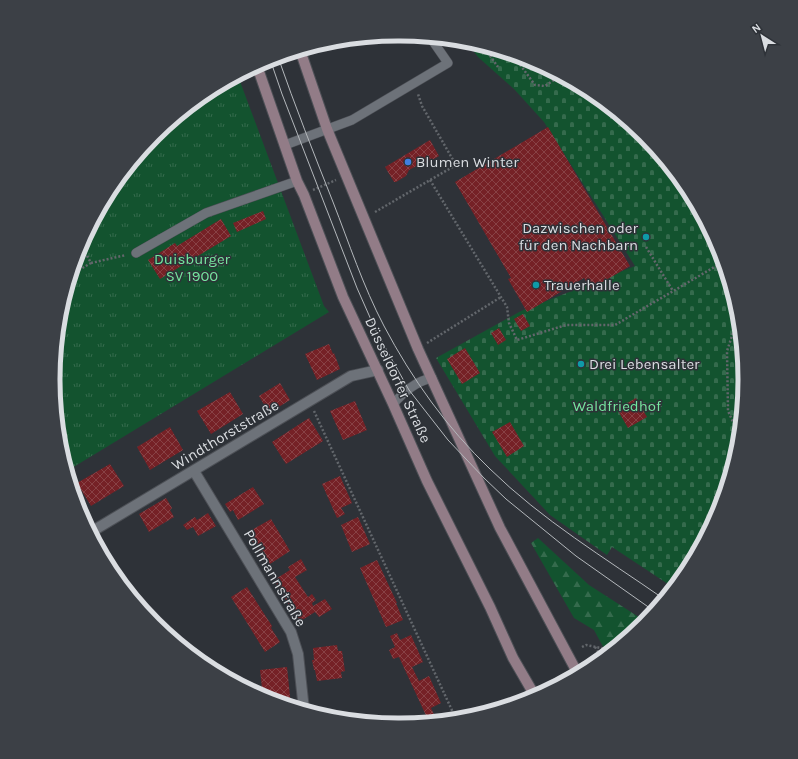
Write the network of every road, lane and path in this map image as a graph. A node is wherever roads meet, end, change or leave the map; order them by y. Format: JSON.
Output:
{"nodes":[{"id":1,"x":434,"y":43,"type":"edge"},
{"id":2,"x":488,"y":53,"type":"edge"},
{"id":3,"x":302,"y":56,"type":"edge"},
{"id":4,"x":519,"y":63,"type":"edge"},
{"id":5,"x":498,"y":67,"type":"dead end"},
{"id":6,"x":259,"y":72,"type":"edge"},
{"id":7,"x":555,"y":79,"type":"edge"},
{"id":8,"x":414,"y":83,"type":"junction"},
{"id":9,"x":327,"y":129,"type":"junction"},
{"id":10,"x":285,"y":145,"type":"junction"},
{"id":11,"x":346,"y":176,"type":"junction"},
{"id":12,"x":430,"y":180,"type":"junction"},
{"id":13,"x":297,"y":181,"type":"junction"},
{"id":14,"x":304,"y":195,"type":"junction"},
{"id":15,"x":364,"y":219,"type":"junction"},
{"id":16,"x":646,"y":247,"type":"dead end"},
{"id":17,"x":85,"y":252,"type":"edge"},
{"id":18,"x":136,"y":253,"type":"joint"},
{"id":19,"x":91,"y":263,"type":"junction"},
{"id":20,"x":718,"y":265,"type":"edge"},
{"id":21,"x":78,"y":270,"type":"edge"},
{"id":22,"x":673,"y":291,"type":"junction"},
{"id":23,"x":501,"y":297,"type":"junction"},
{"id":24,"x":734,"y":330,"type":"edge"},
{"id":25,"x":418,"y":349,"type":"junction"},
{"id":26,"x":378,"y":370,"type":"junction"},
{"id":27,"x":432,"y":378,"type":"junction"},
{"id":28,"x":310,"y":401,"type":"junction"},
{"id":29,"x":393,"y":404,"type":"junction"},
{"id":30,"x":735,"y":426,"type":"edge"},
{"id":31,"x":194,"y":471,"type":"junction"},
{"id":32,"x":95,"y":529,"type":"edge"},
{"id":33,"x":595,"y":646,"type":"junction"},
{"id":34,"x":582,"y":647,"type":"dead end"},
{"id":35,"x":604,"y":648,"type":"edge"},
{"id":36,"x":599,"y":652,"type":"edge"},
{"id":37,"x":575,"y":669,"type":"edge"},
{"id":38,"x":532,"y":691,"type":"edge"},
{"id":39,"x":303,"y":704,"type":"edge"},
{"id":40,"x":453,"y":713,"type":"edge"}],
"edges":[{"from":1,"to":8,"type":"lane"},
{"from":2,"to":5,"type":"path"},
{"from":3,"to":9,"type":"main road","name":"Düsseldorfer Straße"},
{"from":4,"to":7,"type":"path"},
{"from":6,"to":10,"type":"main road","name":"Düsseldorfer Straße"},
{"from":8,"to":9,"type":"lane"},
{"from":8,"to":12,"type":"path"},
{"from":9,"to":10,"type":"lane"},
{"from":9,"to":11,"type":"main road","name":"Düsseldorfer Straße"},
{"from":10,"to":13,"type":"main road","name":"Düsseldorfer Straße"},
{"from":11,"to":14,"type":"path"},
{"from":11,"to":15,"type":"main road","name":"Düsseldorfer Straße"},
{"from":12,"to":15,"type":"path"},
{"from":12,"to":23,"type":"path"},
{"from":13,"to":14,"type":"main road","name":"Düsseldorfer Straße"},
{"from":13,"to":18,"type":"lane"},
{"from":14,"to":26,"type":"main road","name":"Düsseldorfer Straße"},
{"from":15,"to":25,"type":"main road","name":"Düsseldorfer Straße"},
{"from":16,"to":22,"type":"path"},
{"from":17,"to":19,"type":"path"},
{"from":18,"to":19,"type":"path"},
{"from":19,"to":21,"type":"path"},
{"from":20,"to":22,"type":"path"},
{"from":22,"to":23,"type":"path"},
{"from":23,"to":25,"type":"path"},
{"from":24,"to":30,"type":"path"},
{"from":25,"to":27,"type":"main road","name":"Düsseldorfer Straße"},
{"from":26,"to":28,"type":"street","name":"Windthorststraße"},
{"from":26,"to":29,"type":"main road","name":"Düsseldorfer Straße"},
{"from":27,"to":29,"type":"lane"},
{"from":27,"to":37,"type":"main road","name":"Düsseldorfer Straße"},
{"from":28,"to":31,"type":"street","name":"Windthorststraße"},
{"from":28,"to":40,"type":"path"},
{"from":29,"to":38,"type":"main road","name":"Düsseldorfer Straße"},
{"from":31,"to":32,"type":"street","name":"Windthorststraße"},
{"from":31,"to":39,"type":"street","name":"Pollmannstraße"},
{"from":33,"to":34,"type":"path"},
{"from":33,"to":35,"type":"path"},
{"from":33,"to":36,"type":"path"}]}
